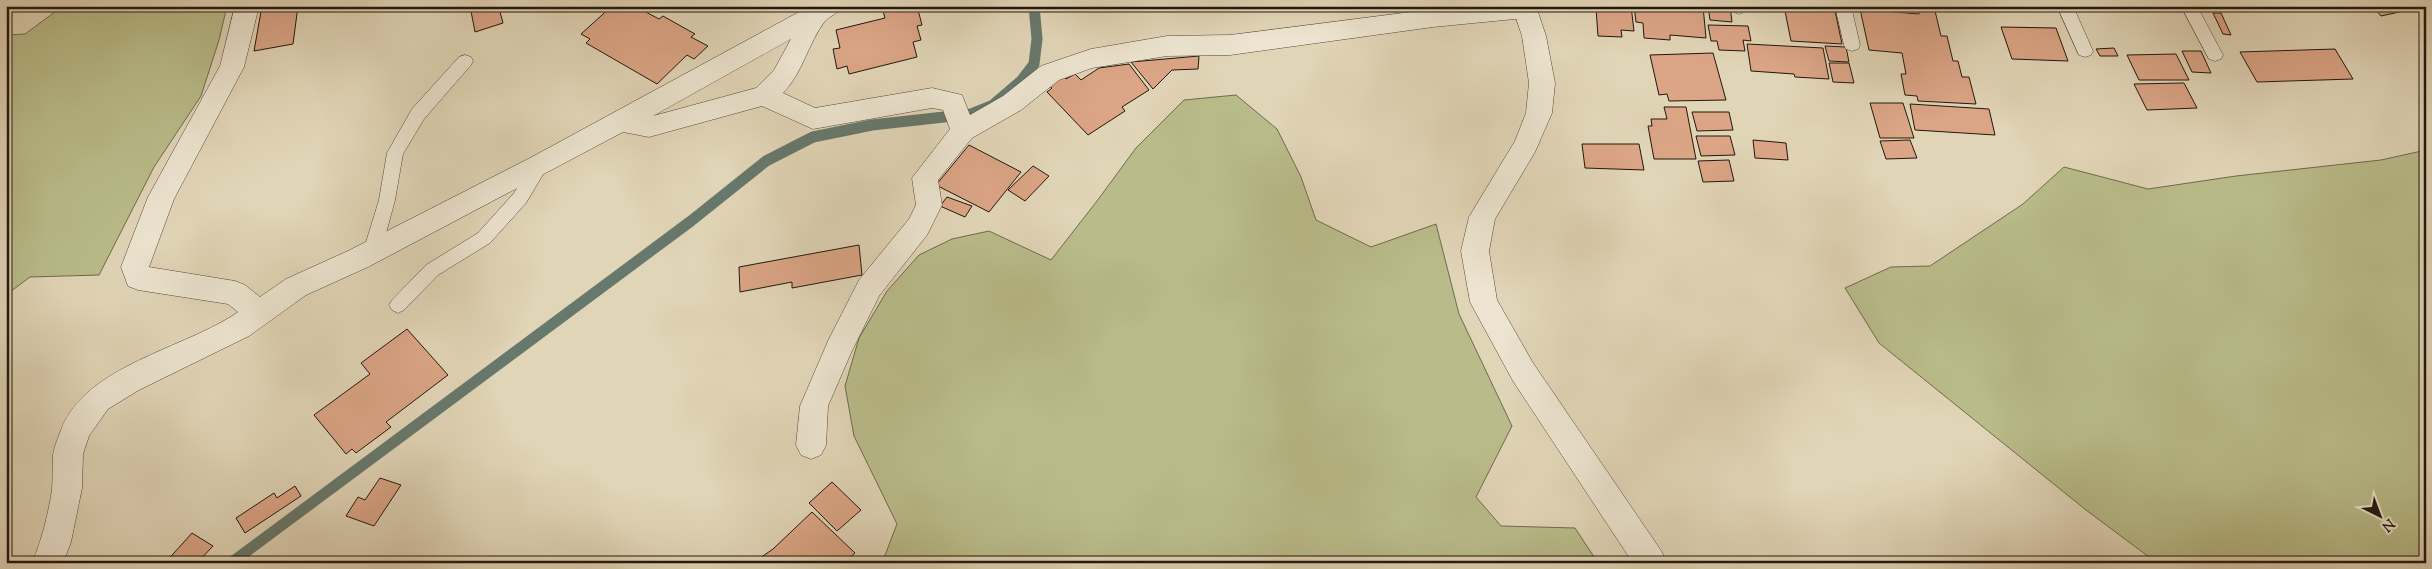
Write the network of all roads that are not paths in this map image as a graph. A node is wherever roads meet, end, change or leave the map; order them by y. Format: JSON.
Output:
{"nodes":[{"id":1,"x":247,"y":6,"type":"edge"},
{"id":2,"x":1843,"y":6,"type":"edge"},
{"id":3,"x":2065,"y":6,"type":"edge"},
{"id":4,"x":2189,"y":6,"type":"edge"},
{"id":5,"x":1524,"y":8,"type":"edge"},
{"id":6,"x":823,"y":9,"type":"edge"},
{"id":7,"x":1852,"y":44,"type":"dead end"},
{"id":8,"x":2085,"y":52,"type":"dead end"},
{"id":9,"x":2214,"y":55,"type":"dead end"},
{"id":10,"x":465,"y":61,"type":"dead end"},
{"id":11,"x":764,"y":96,"type":"junction"},
{"id":12,"x":620,"y":121,"type":"junction"},
{"id":13,"x":963,"y":131,"type":"junction"},
{"id":14,"x":540,"y":166,"type":"junction"},
{"id":15,"x":372,"y":252,"type":"junction"},
{"id":16,"x":398,"y":305,"type":"dead end"},
{"id":17,"x":259,"y":313,"type":"junction"},
{"id":18,"x":811,"y":445,"type":"dead end"},
{"id":19,"x":47,"y":563,"type":"edge"},
{"id":20,"x":1651,"y":563,"type":"edge"}],
"edges":[{"from":1,"to":17,"type":"street"},
{"from":2,"to":7,"type":"lane"},
{"from":3,"to":8,"type":"lane"},
{"from":4,"to":9,"type":"lane"},
{"from":5,"to":13,"type":"street"},
{"from":5,"to":20,"type":"street"},
{"from":6,"to":11,"type":"street"},
{"from":6,"to":12,"type":"street"},
{"from":10,"to":15,"type":"lane"},
{"from":11,"to":12,"type":"street"},
{"from":11,"to":13,"type":"street"},
{"from":12,"to":14,"type":"street"},
{"from":13,"to":18,"type":"street"},
{"from":14,"to":15,"type":"street"},
{"from":14,"to":16,"type":"lane"},
{"from":15,"to":17,"type":"street"},
{"from":17,"to":19,"type":"street"}]}
